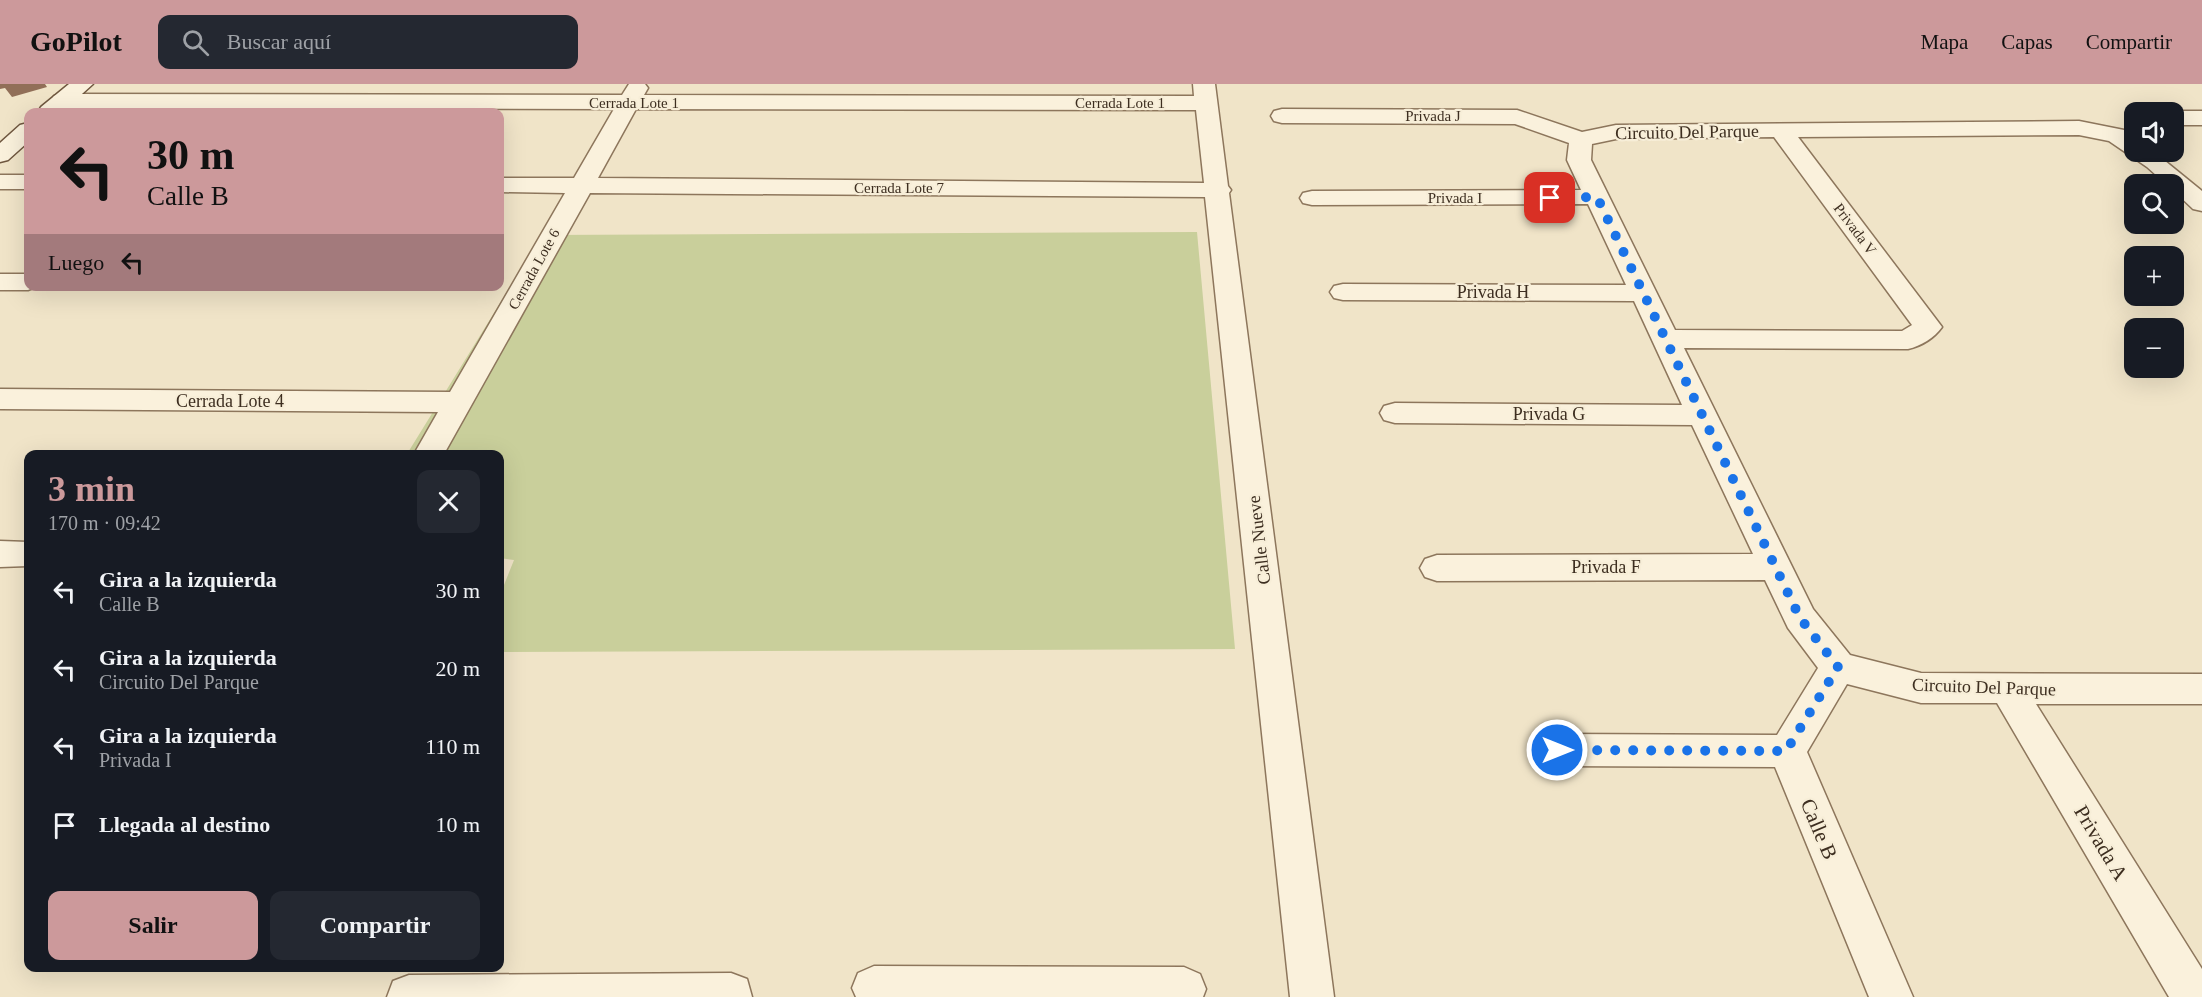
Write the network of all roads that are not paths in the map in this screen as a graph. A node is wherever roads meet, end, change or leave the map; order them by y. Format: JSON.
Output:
{"nodes":[{"id":1,"x":82,"y":84,"type":"edge"},
{"id":2,"x":634,"y":94,"type":"edge"},
{"id":3,"x":1205,"y":94,"type":"edge"},
{"id":4,"x":56,"y":107,"type":"edge"},
{"id":5,"x":1282,"y":116,"type":"dead end"},
{"id":6,"x":2184,"y":118,"type":"edge"},
{"id":7,"x":2202,"y":118,"type":"edge"},
{"id":8,"x":1781,"y":131,"type":"junction"},
{"id":9,"x":24,"y":134,"type":"edge"},
{"id":10,"x":2124,"y":137,"type":"edge"},
{"id":11,"x":1581,"y":139,"type":"junction"},
{"id":12,"x":0,"y":155,"type":"edge"},
{"id":13,"x":2152,"y":162,"type":"edge"},
{"id":14,"x":0,"y":182,"type":"edge"},
{"id":15,"x":24,"y":182,"type":"edge"},
{"id":16,"x":504,"y":185,"type":"edge"},
{"id":17,"x":580,"y":186,"type":"junction"},
{"id":18,"x":1219,"y":190,"type":"junction"},
{"id":19,"x":1597,"y":197,"type":"junction"},
{"id":20,"x":1312,"y":198,"type":"dead end"},
{"id":21,"x":2199,"y":199,"type":"edge"},
{"id":22,"x":0,"y":282,"type":"edge"},
{"id":23,"x":24,"y":282,"type":"edge"},
{"id":24,"x":512,"y":284,"type":"edge"},
{"id":25,"x":1343,"y":292,"type":"dead end"},
{"id":26,"x":1643,"y":292,"type":"junction"},
{"id":27,"x":1665,"y":339,"type":"junction"},
{"id":28,"x":0,"y":399,"type":"edge"},
{"id":29,"x":459,"y":402,"type":"junction"},
{"id":30,"x":1395,"y":414,"type":"dead end"},
{"id":31,"x":1702,"y":415,"type":"junction"},
{"id":32,"x":431,"y":450,"type":"edge"},
{"id":33,"x":0,"y":554,"type":"edge"},
{"id":34,"x":24,"y":554,"type":"edge"},
{"id":35,"x":1775,"y":567,"type":"junction"},
{"id":36,"x":1437,"y":568,"type":"dead end"},
{"id":37,"x":1838,"y":667,"type":"junction"},
{"id":38,"x":2202,"y":689,"type":"edge"},
{"id":39,"x":2008,"y":690,"type":"junction"},
{"id":40,"x":1557,"y":750,"type":"dead end"},
{"id":41,"x":1786,"y":751,"type":"junction"},
{"id":42,"x":874,"y":988,"type":"dead end"},
{"id":43,"x":1184,"y":989,"type":"dead end"},
{"id":44,"x":988,"y":992,"type":"edge"},
{"id":45,"x":731,"y":994,"type":"dead end"},
{"id":46,"x":543,"y":996,"type":"edge"},
{"id":47,"x":409,"y":997,"type":"edge"},
{"id":48,"x":1312,"y":997,"type":"edge"},
{"id":49,"x":1891,"y":997,"type":"edge"},
{"id":50,"x":2194,"y":997,"type":"edge"}],
"edges":[{"from":1,"to":4,"type":"street"},
{"from":2,"to":3,"type":"street","name":"Cerrada Lote 1"},
{"from":2,"to":4,"type":"street","name":"Cerrada Lote 1"},
{"from":2,"to":17,"type":"street","name":"Cerrada Lote 6"},
{"from":3,"to":18,"type":"street","name":"Calle Nueve"},
{"from":5,"to":11,"type":"street","name":"Privada J"},
{"from":6,"to":7,"type":"street"},
{"from":8,"to":10,"type":"street","name":"Circuito Del Parque"},
{"from":8,"to":11,"type":"street","name":"Circuito Del Parque"},
{"from":8,"to":27,"type":"street","name":"Privada V"},
{"from":9,"to":12,"type":"street"},
{"from":11,"to":19,"type":"street"},
{"from":13,"to":21,"type":"street"},
{"from":14,"to":15,"type":"street"},
{"from":16,"to":17,"type":"street","name":"Cerrada Lote 7"},
{"from":17,"to":18,"type":"street","name":"Cerrada Lote 7"},
{"from":17,"to":24,"type":"street","name":"Cerrada Lote 6"},
{"from":18,"to":48,"type":"street","name":"Calle Nueve"},
{"from":19,"to":20,"type":"street","name":"Privada I"},
{"from":19,"to":26,"type":"street"},
{"from":22,"to":23,"type":"street"},
{"from":24,"to":29,"type":"street","name":"Cerrada Lote 6"},
{"from":25,"to":26,"type":"street","name":"Privada H"},
{"from":26,"to":27,"type":"street"},
{"from":27,"to":31,"type":"street"},
{"from":28,"to":29,"type":"street","name":"Cerrada Lote 4"},
{"from":29,"to":32,"type":"street","name":"Cerrada Lote 6"},
{"from":30,"to":31,"type":"street","name":"Privada G"},
{"from":31,"to":35,"type":"street"},
{"from":33,"to":34,"type":"street"},
{"from":35,"to":36,"type":"street","name":"Privada F"},
{"from":35,"to":37,"type":"street"},
{"from":37,"to":39,"type":"street","name":"Circuito Del Parque"},
{"from":37,"to":41,"type":"street"},
{"from":38,"to":39,"type":"street","name":"Circuito Del Parque"},
{"from":39,"to":50,"type":"street","name":"Privada A"},
{"from":40,"to":41,"type":"street"},
{"from":41,"to":49,"type":"street","name":"Calle B"},
{"from":42,"to":44,"type":"street"},
{"from":43,"to":44,"type":"street"},
{"from":45,"to":46,"type":"street"},
{"from":46,"to":47,"type":"street"}]}
